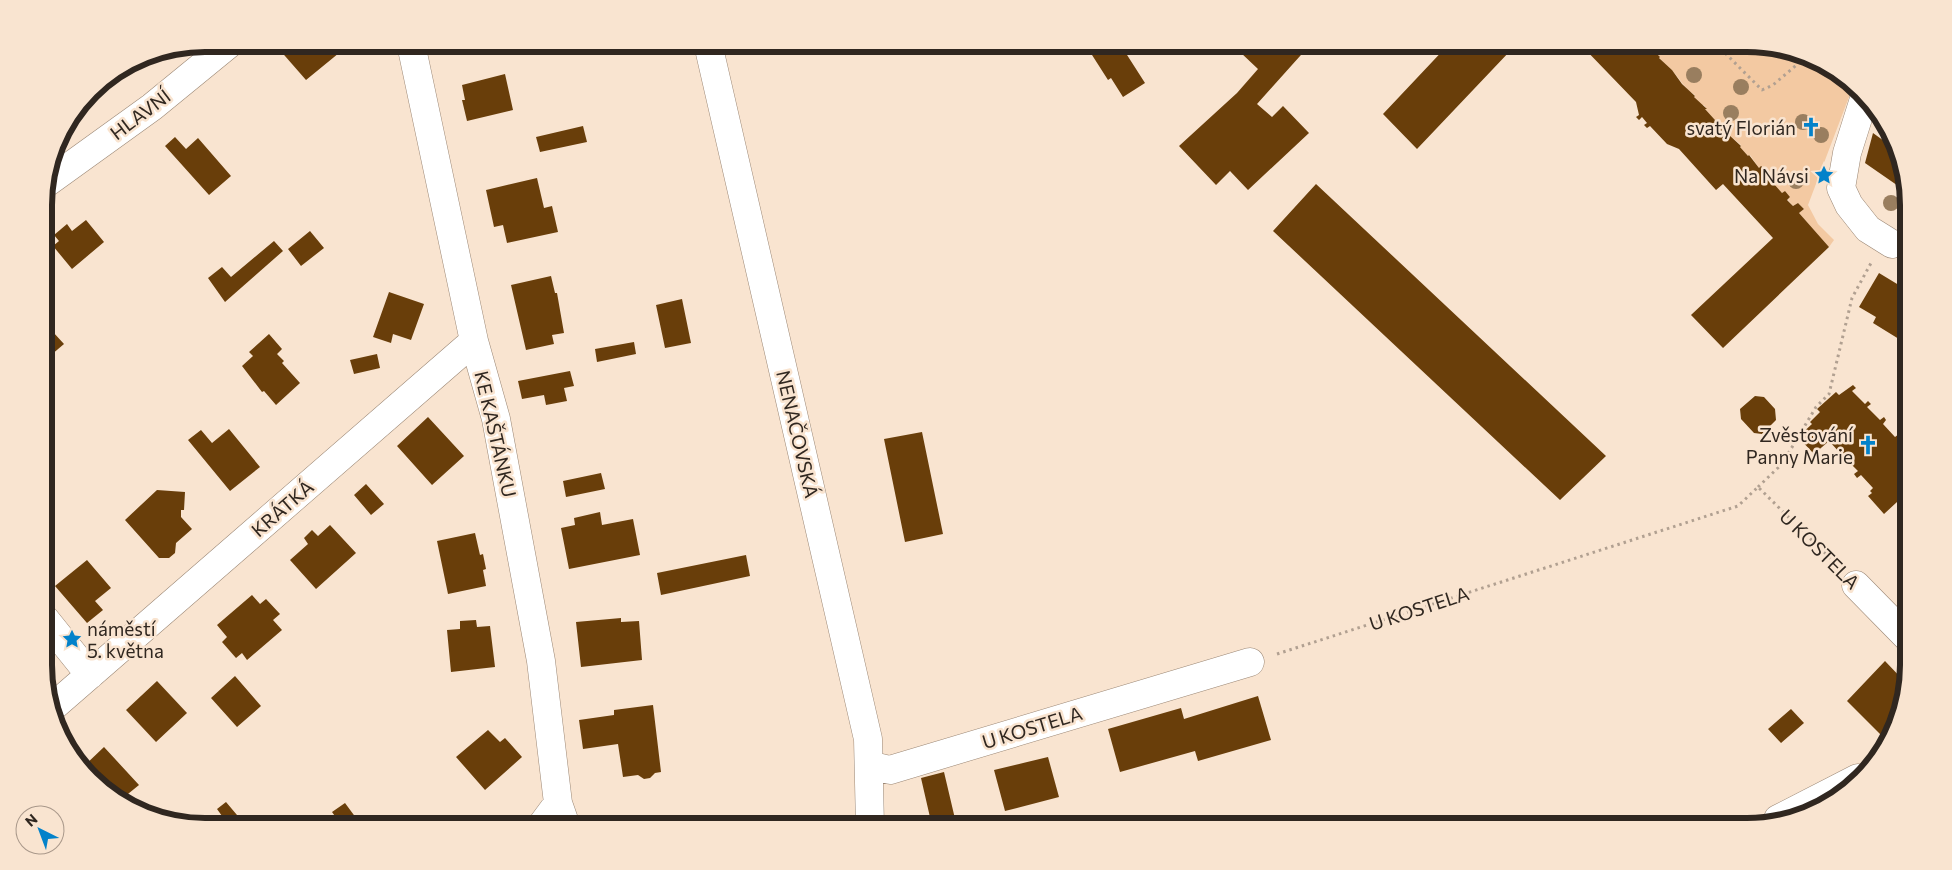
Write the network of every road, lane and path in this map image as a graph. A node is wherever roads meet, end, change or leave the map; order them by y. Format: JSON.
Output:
{"nodes":[{"id":1,"x":1724,"y":52,"type":"edge"},
{"id":2,"x":218,"y":53,"type":"edge"},
{"id":3,"x":413,"y":53,"type":"edge"},
{"id":4,"x":710,"y":53,"type":"edge"},
{"id":5,"x":1800,"y":62,"type":"edge"},
{"id":6,"x":1862,"y":105,"type":"edge"},
{"id":7,"x":56,"y":176,"type":"edge"},
{"id":8,"x":1868,"y":229,"type":"junction"},
{"id":9,"x":1892,"y":244,"type":"dead end"},
{"id":10,"x":474,"y":341,"type":"junction"},
{"id":11,"x":1758,"y":487,"type":"junction"},
{"id":12,"x":1856,"y":585,"type":"joint"},
{"id":13,"x":52,"y":628,"type":"edge"},
{"id":14,"x":1900,"y":630,"type":"edge"},
{"id":15,"x":1250,"y":662,"type":"joint"},
{"id":16,"x":90,"y":674,"type":"junction"},
{"id":17,"x":58,"y":703,"type":"edge"},
{"id":18,"x":869,"y":765,"type":"junction"},
{"id":19,"x":1835,"y":790,"type":"edge"},
{"id":20,"x":1802,"y":807,"type":"edge"},
{"id":21,"x":562,"y":815,"type":"edge"},
{"id":22,"x":870,"y":818,"type":"edge"}],
"edges":[{"from":1,"to":5,"type":"path"},
{"from":2,"to":7,"type":"street","name":"HLAVNÍ"},
{"from":3,"to":10,"type":"street","name":"KE KAŠTÁNKU"},
{"from":4,"to":18,"type":"street","name":"NENAČOVSKÁ"},
{"from":6,"to":8,"type":"street"},
{"from":8,"to":9,"type":"street"},
{"from":8,"to":11,"type":"path"},
{"from":10,"to":16,"type":"street","name":"KRÁTKÁ"},
{"from":10,"to":21,"type":"street","name":"KE KAŠTÁNKU"},
{"from":11,"to":12,"type":"path","name":"U KOSTELA"},
{"from":11,"to":15,"type":"path","name":"U KOSTELA"},
{"from":12,"to":14,"type":"street","name":"U KOSTELA"},
{"from":13,"to":16,"type":"street"},
{"from":15,"to":18,"type":"street","name":"U KOSTELA"},
{"from":16,"to":17,"type":"street"},
{"from":18,"to":22,"type":"street","name":"NENAČOVSKÁ"},
{"from":19,"to":20,"type":"street"}]}
